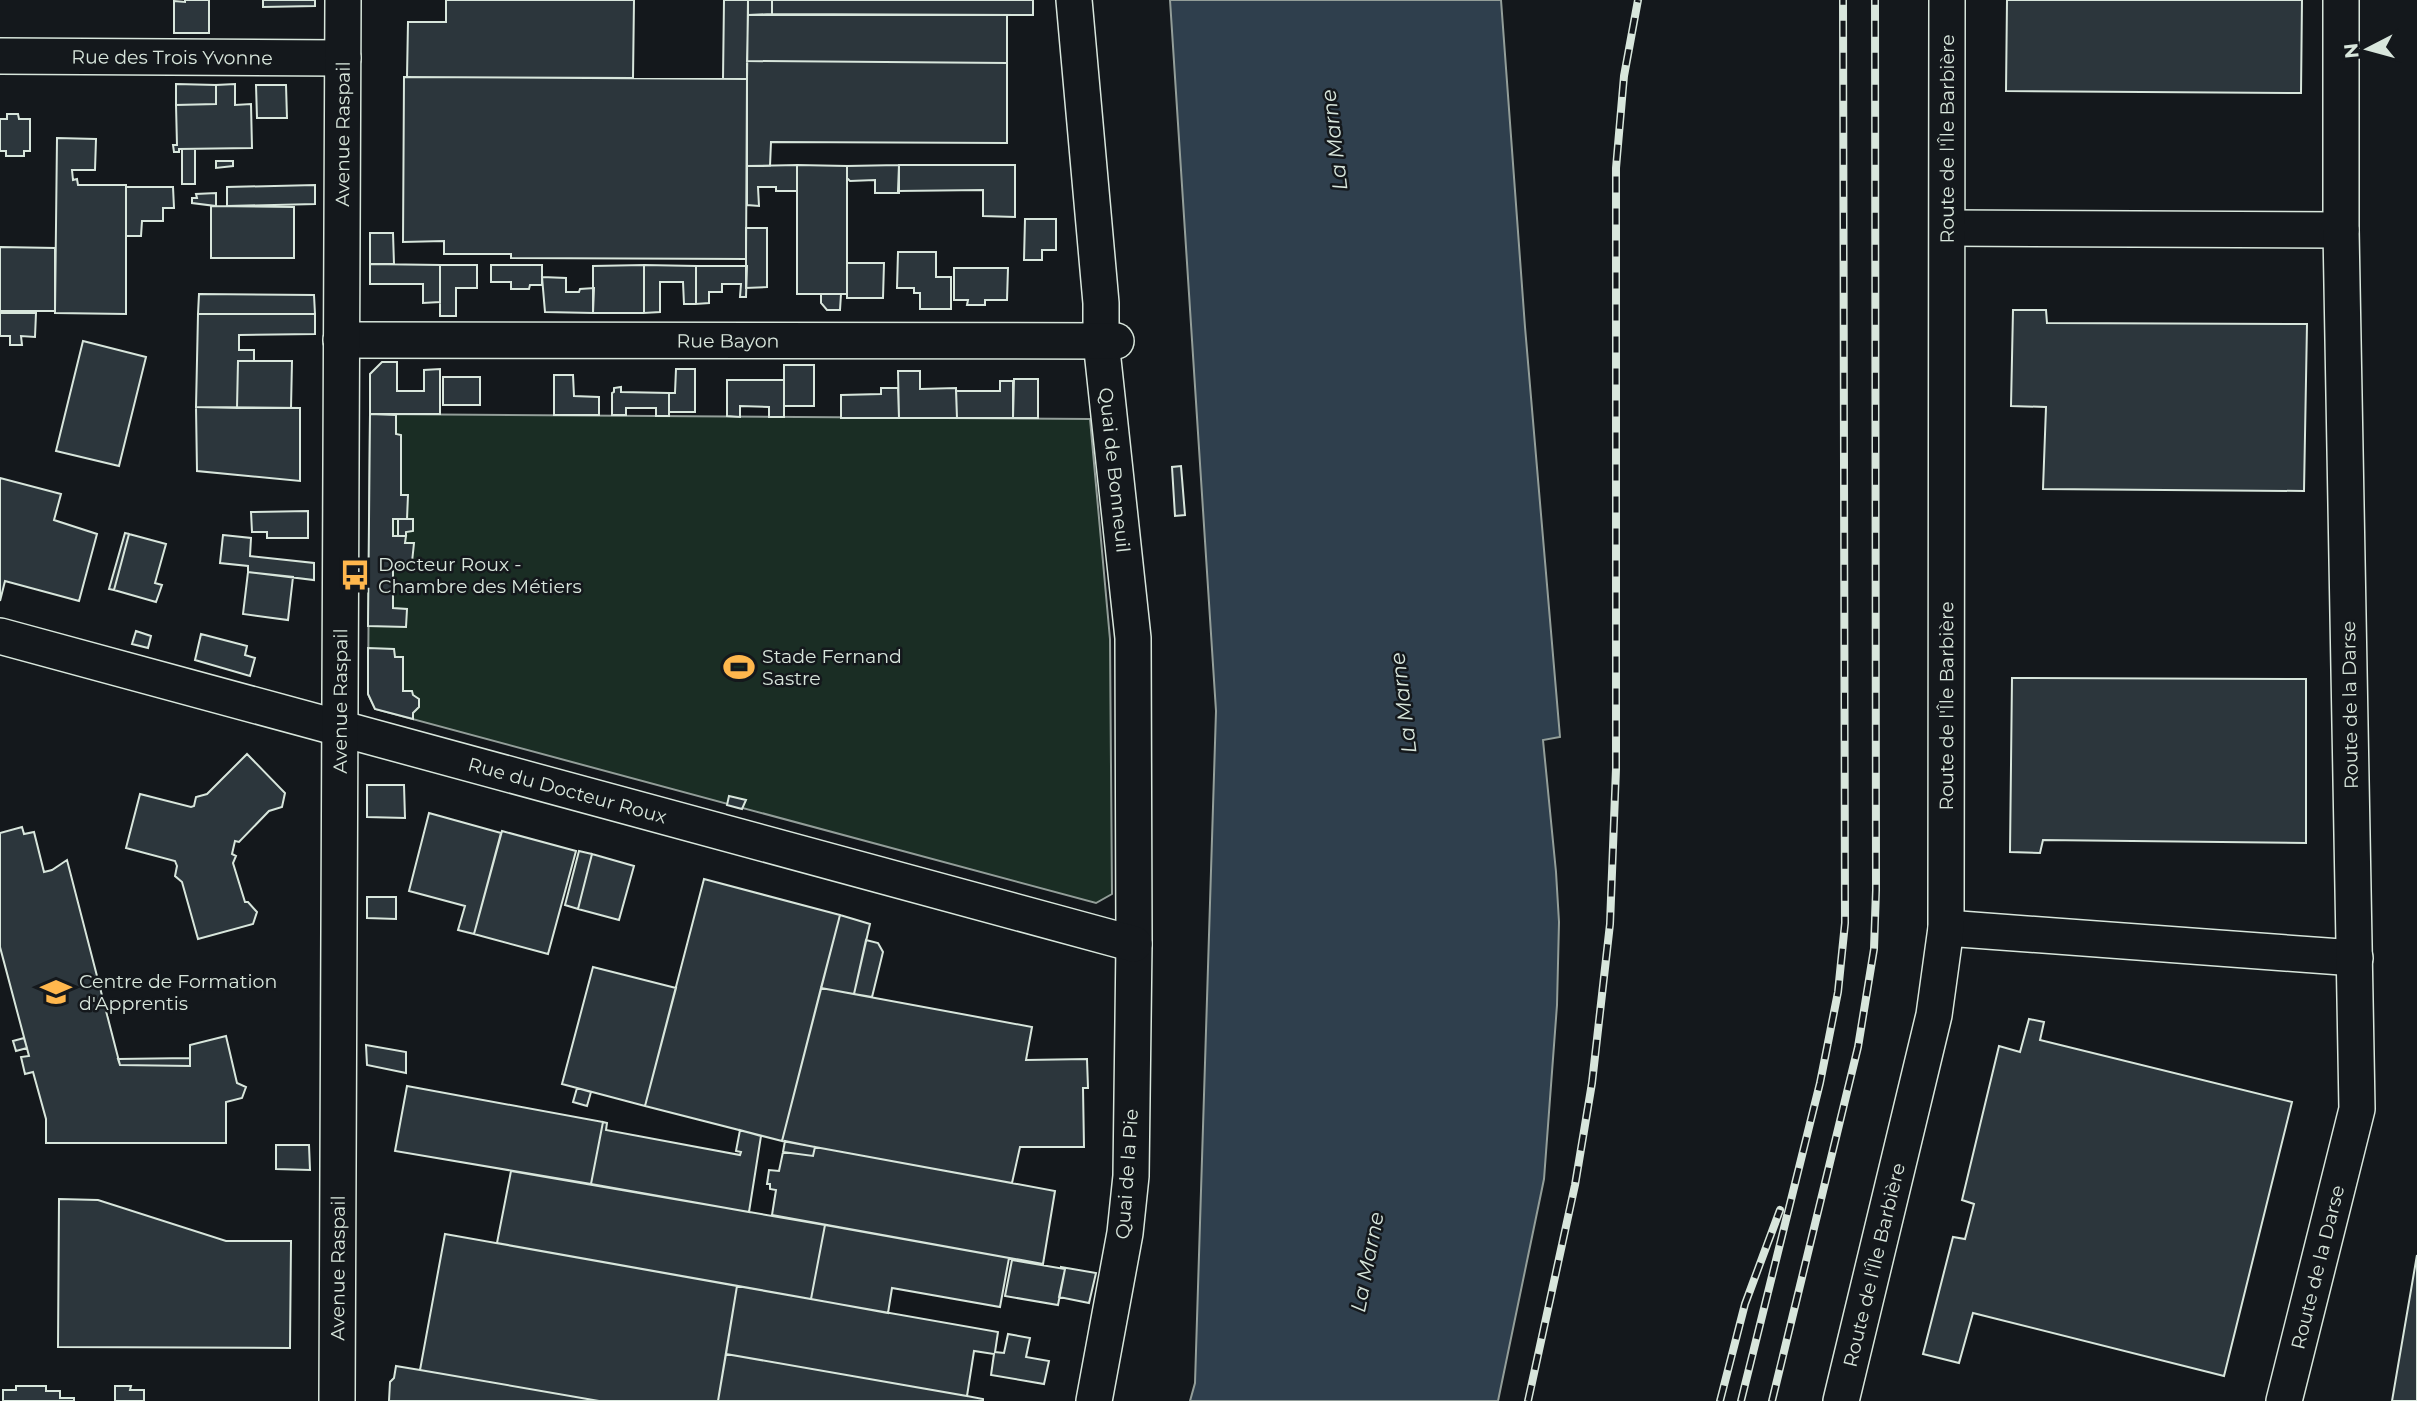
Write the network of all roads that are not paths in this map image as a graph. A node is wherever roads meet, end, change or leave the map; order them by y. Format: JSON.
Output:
{"nodes":[{"id":1,"x":343,"y":0,"type":"edge"},
{"id":2,"x":1074,"y":0,"type":"edge"},
{"id":3,"x":1947,"y":0,"type":"edge"},
{"id":4,"x":2341,"y":0,"type":"edge"},
{"id":5,"x":0,"y":56,"type":"edge"},
{"id":6,"x":343,"y":58,"type":"junction"},
{"id":7,"x":1948,"y":228,"type":"junction"},
{"id":8,"x":2341,"y":230,"type":"junction"},
{"id":9,"x":341,"y":340,"type":"junction"},
{"id":10,"x":1109,"y":341,"type":"junction"},
{"id":11,"x":0,"y":636,"type":"edge"},
{"id":12,"x":340,"y":729,"type":"junction"},
{"id":13,"x":1946,"y":928,"type":"junction"},
{"id":14,"x":1134,"y":944,"type":"junction"},
{"id":15,"x":2354,"y":958,"type":"junction"},
{"id":16,"x":337,"y":1401,"type":"edge"},
{"id":17,"x":1094,"y":1401,"type":"edge"},
{"id":18,"x":1841,"y":1401,"type":"edge"},
{"id":19,"x":2284,"y":1401,"type":"edge"}],
"edges":[{"from":1,"to":6,"type":"street","name":"Avenue Raspail"},
{"from":2,"to":10,"type":"street","name":"Quai de Bonneuil"},
{"from":3,"to":7,"type":"street","name":"Route de l'Île Barbière"},
{"from":4,"to":8,"type":"street","name":"Route de la Darse"},
{"from":5,"to":6,"type":"street","name":"Rue des Trois Yvonne"},
{"from":6,"to":9,"type":"street","name":"Avenue Raspail"},
{"from":7,"to":8,"type":"street"},
{"from":7,"to":13,"type":"street","name":"Route de l'Île Barbière"},
{"from":8,"to":15,"type":"street","name":"Route de la Darse"},
{"from":9,"to":10,"type":"street","name":"Rue Bayon"},
{"from":9,"to":12,"type":"street","name":"Avenue Raspail"},
{"from":10,"to":14,"type":"street","name":"Quai de Bonneuil"},
{"from":11,"to":12,"type":"street","name":"Rue du Docteur Roux"},
{"from":12,"to":14,"type":"street","name":"Rue du Docteur Roux"},
{"from":12,"to":16,"type":"street","name":"Avenue Raspail"},
{"from":13,"to":15,"type":"street"},
{"from":13,"to":18,"type":"street","name":"Route de l'Île Barbière"},
{"from":14,"to":17,"type":"street","name":"Quai de la Pie"},
{"from":15,"to":19,"type":"street","name":"Route de la Darse"}]}
